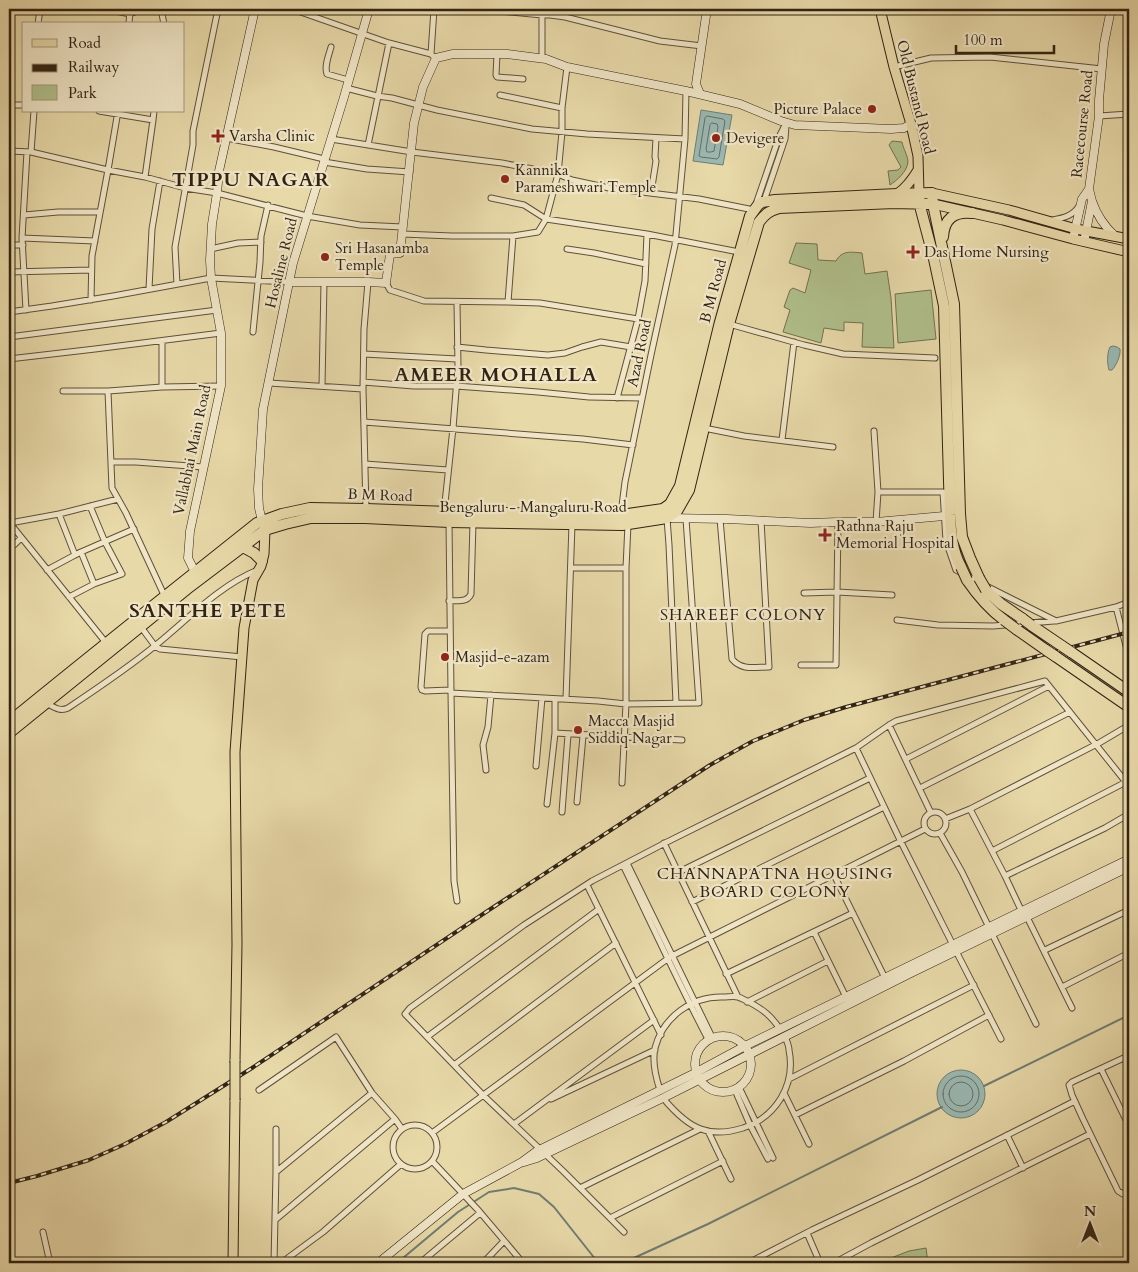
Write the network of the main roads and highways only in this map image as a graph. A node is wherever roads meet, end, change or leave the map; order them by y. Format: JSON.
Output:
{"nodes":[{"id":1,"x":880,"y":9,"type":"edge"},
{"id":2,"x":919,"y":168,"type":"junction"},
{"id":3,"x":896,"y":194,"type":"junction"},
{"id":4,"x":919,"y":198,"type":"junction"},
{"id":5,"x":932,"y":199,"type":"junction"},
{"id":6,"x":752,"y":213,"type":"junction"},
{"id":7,"x":972,"y":213,"type":"junction"},
{"id":8,"x":764,"y":215,"type":"junction"},
{"id":9,"x":1129,"y":239,"type":"edge"},
{"id":10,"x":943,"y":251,"type":"junction"},
{"id":11,"x":1129,"y":252,"type":"edge"},
{"id":12,"x":689,"y":470,"type":"junction"},
{"id":13,"x":365,"y":513,"type":"junction"},
{"id":14,"x":264,"y":526,"type":"junction"},
{"id":15,"x":244,"y":547,"type":"junction"},
{"id":16,"x":260,"y":565,"type":"junction"},
{"id":17,"x":1129,"y":692,"type":"edge"},
{"id":18,"x":1129,"y":707,"type":"edge"},
{"id":19,"x":9,"y":722,"type":"edge"},
{"id":20,"x":9,"y":733,"type":"edge"},
{"id":21,"x":233,"y":1263,"type":"edge"}],
"edges":[{"from":1,"to":2,"type":"main road","name":"Old Bustand Road"},
{"from":2,"to":3,"type":"main road"},
{"from":2,"to":4,"type":"main road","name":"Old Bustand Road"},
{"from":3,"to":4,"type":"highway"},
{"from":3,"to":6,"type":"highway"},
{"from":4,"to":5,"type":"highway"},
{"from":4,"to":8,"type":"highway"},
{"from":4,"to":18,"type":"highway","bridge":true},
{"from":5,"to":7,"type":"main road"},
{"from":5,"to":9,"type":"main road"},
{"from":5,"to":10,"type":"highway"},
{"from":6,"to":8,"type":"highway"},
{"from":6,"to":12,"type":"highway","name":"B M Road"},
{"from":7,"to":10,"type":"highway"},
{"from":7,"to":11,"type":"main road"},
{"from":8,"to":12,"type":"highway"},
{"from":10,"to":17,"type":"highway","bridge":true},
{"from":12,"to":13,"type":"highway","name":"B M Road"},
{"from":12,"to":13,"type":"highway","name":"Bengaluru - Mangaluru Road"},
{"from":13,"to":14,"type":"highway","name":"Bengaluru - Mangaluru Road"},
{"from":14,"to":15,"type":"highway","name":"Bengaluru - Mangaluru Road"},
{"from":14,"to":16,"type":"main road"},
{"from":14,"to":19,"type":"highway"},
{"from":15,"to":16,"type":"highway"},
{"from":15,"to":20,"type":"highway","name":"Bengaluru - Mangaluru Road"},
{"from":16,"to":21,"type":"main road","bridge":true}]}
